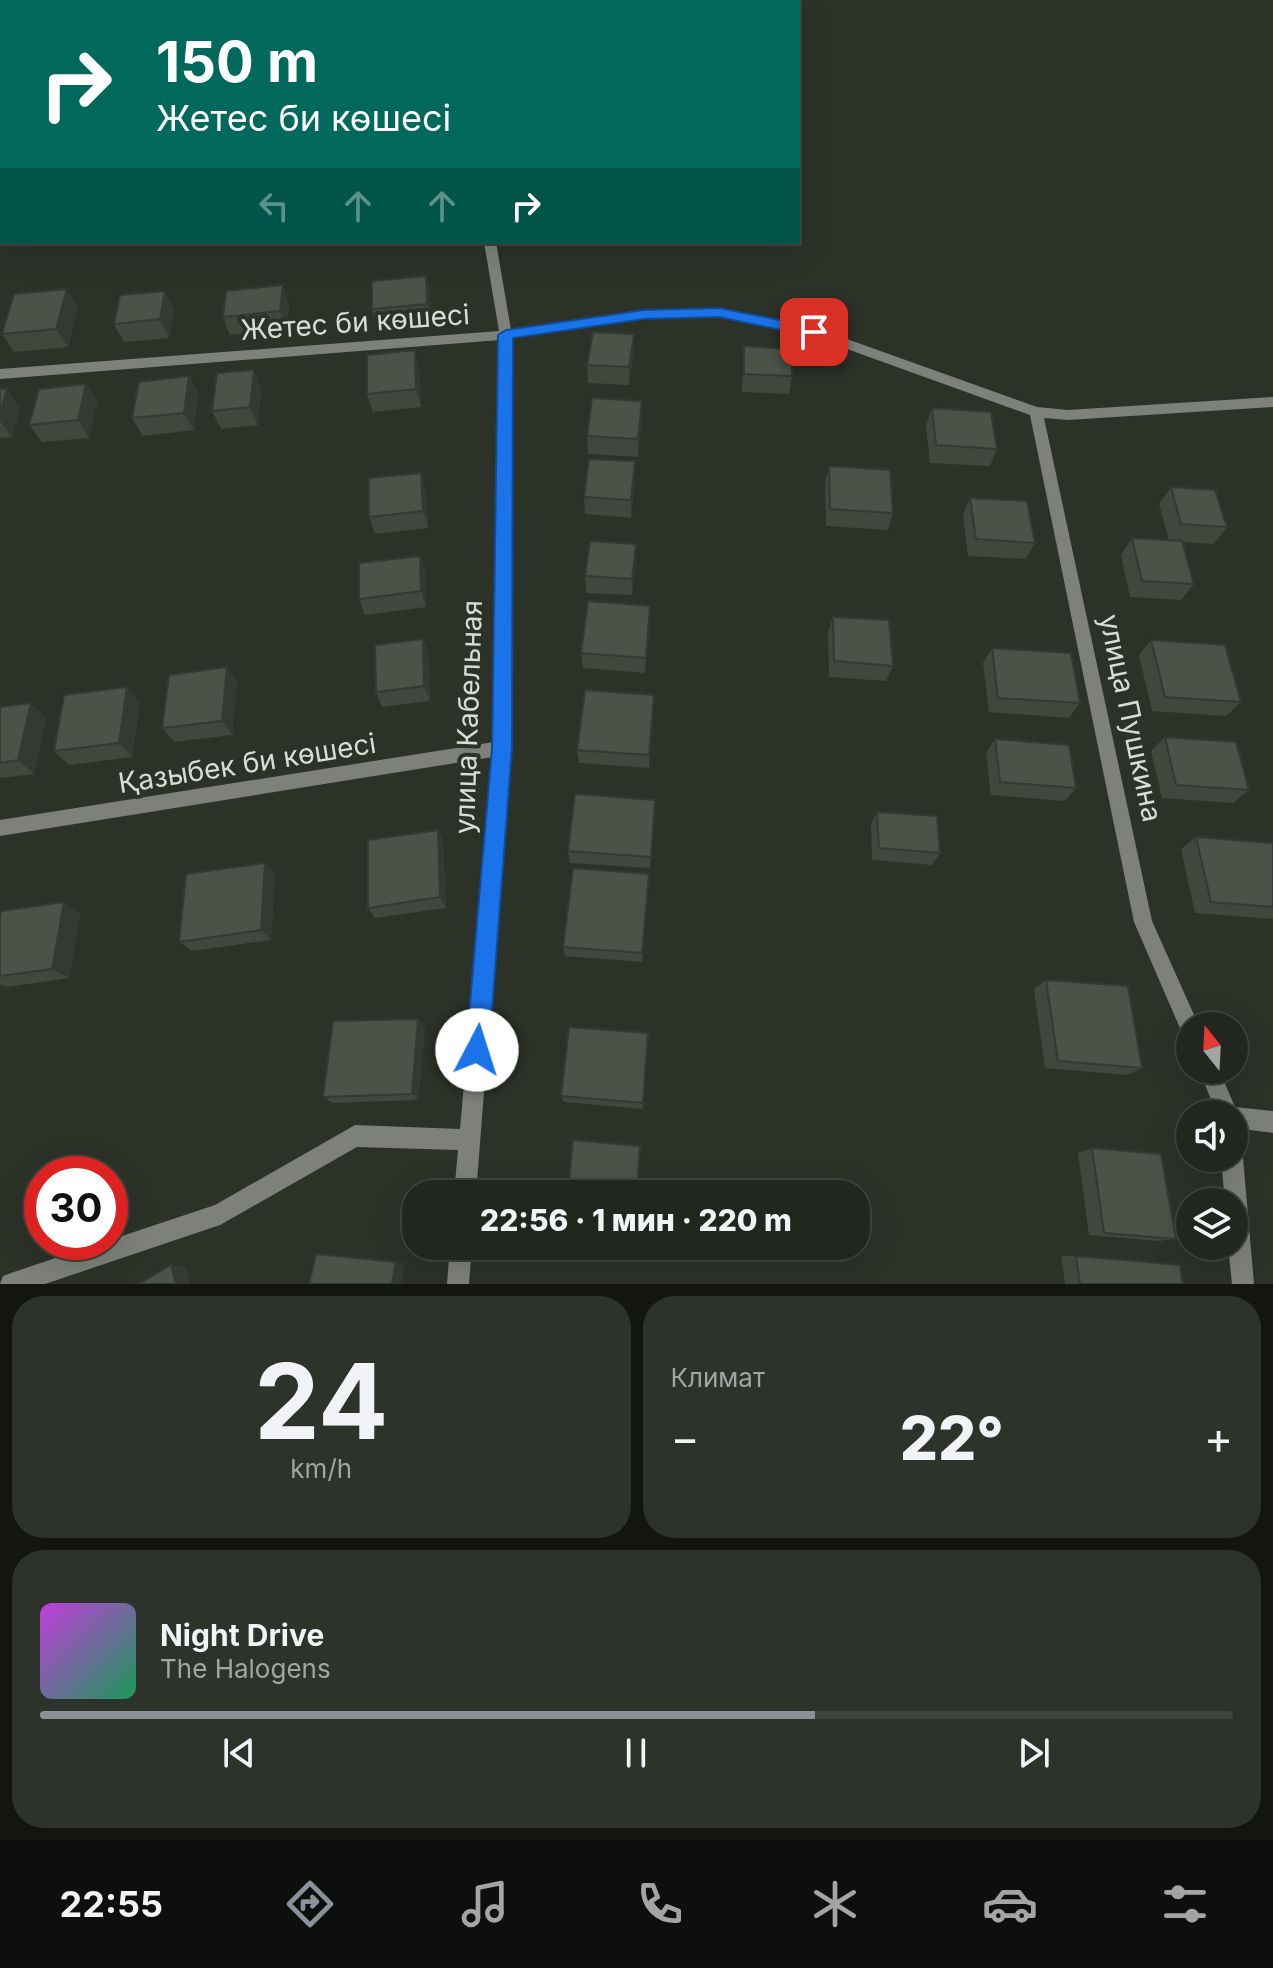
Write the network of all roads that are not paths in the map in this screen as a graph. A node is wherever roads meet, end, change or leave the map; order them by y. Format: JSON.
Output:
{"nodes":[{"id":1,"x":490,"y":244,"type":"edge"},
{"id":2,"x":506,"y":335,"type":"junction"},
{"id":3,"x":0,"y":374,"type":"edge"},
{"id":4,"x":1273,"y":402,"type":"edge"},
{"id":5,"x":1036,"y":412,"type":"junction"},
{"id":6,"x":502,"y":748,"type":"junction"},
{"id":7,"x":0,"y":828,"type":"edge"},
{"id":8,"x":1183,"y":1012,"type":"edge"},
{"id":9,"x":1248,"y":1119,"type":"edge"},
{"id":10,"x":1273,"y":1122,"type":"edge"},
{"id":11,"x":470,"y":1140,"type":"junction"},
{"id":12,"x":1233,"y":1172,"type":"edge"},
{"id":13,"x":466,"y":1180,"type":"edge"},
{"id":14,"x":460,"y":1260,"type":"edge"},
{"id":15,"x":11,"y":1284,"type":"edge"},
{"id":16,"x":458,"y":1284,"type":"edge"},
{"id":17,"x":1243,"y":1284,"type":"edge"}],
"edges":[{"from":1,"to":2,"type":"street","name":"улица Кабельная"},
{"from":2,"to":3,"type":"street","name":"Жетес би көшесі"},
{"from":2,"to":5,"type":"street","name":"Жетес би көшесі"},
{"from":2,"to":6,"type":"street","name":"улица Кабельная"},
{"from":4,"to":5,"type":"street","name":"Жетес би көшесі"},
{"from":5,"to":8,"type":"street","name":"улица Пушкина"},
{"from":6,"to":7,"type":"street","name":"Қазыбек би көшесі"},
{"from":6,"to":11,"type":"street","name":"улица Кабельная"},
{"from":9,"to":10,"type":"street"},
{"from":11,"to":13,"type":"street","name":"улица Кабельная"},
{"from":11,"to":15,"type":"street"},
{"from":12,"to":17,"type":"street"},
{"from":14,"to":16,"type":"street"}]}
